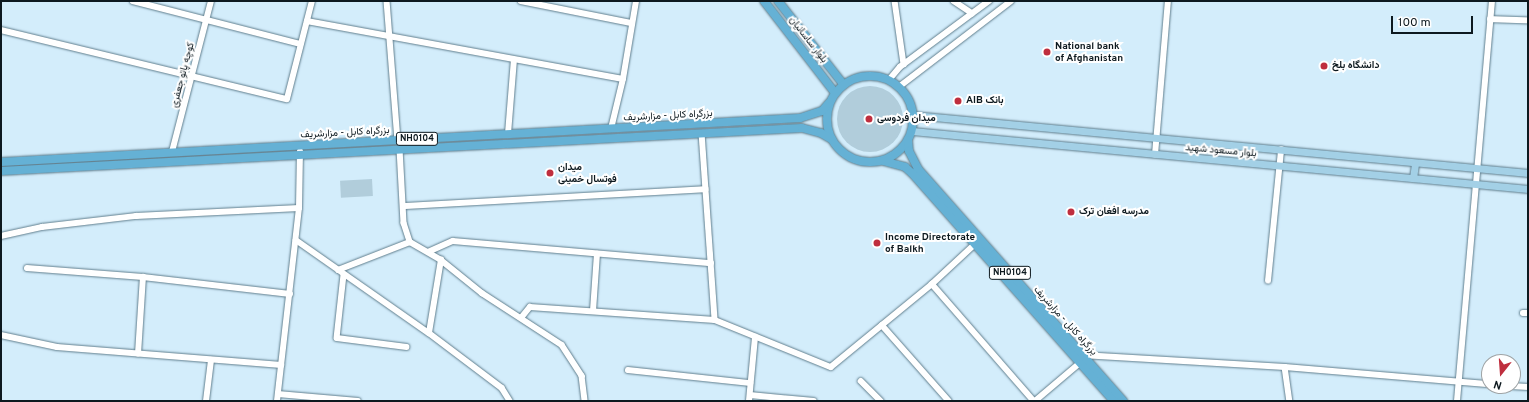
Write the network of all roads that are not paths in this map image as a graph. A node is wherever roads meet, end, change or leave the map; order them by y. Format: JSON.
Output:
{"nodes":[{"id":1,"x":133,"y":1,"type":"edge"},
{"id":2,"x":211,"y":1,"type":"edge"},
{"id":3,"x":312,"y":1,"type":"edge"},
{"id":4,"x":387,"y":1,"type":"edge"},
{"id":5,"x":521,"y":1,"type":"edge"},
{"id":6,"x":636,"y":1,"type":"edge"},
{"id":7,"x":764,"y":1,"type":"edge"},
{"id":8,"x":778,"y":1,"type":"edge"},
{"id":9,"x":895,"y":1,"type":"edge"},
{"id":10,"x":954,"y":1,"type":"edge"},
{"id":11,"x":988,"y":1,"type":"edge"},
{"id":12,"x":1011,"y":1,"type":"edge"},
{"id":13,"x":1168,"y":1,"type":"edge"},
{"id":14,"x":1492,"y":1,"type":"edge"},
{"id":15,"x":982,"y":4,"type":"edge"},
{"id":16,"x":972,"y":13,"type":"junction"},
{"id":17,"x":1490,"y":19,"type":"junction"},
{"id":18,"x":207,"y":20,"type":"junction"},
{"id":19,"x":1528,"y":20,"type":"edge"},
{"id":20,"x":307,"y":21,"type":"junction"},
{"id":21,"x":632,"y":23,"type":"junction"},
{"id":22,"x":1,"y":30,"type":"edge"},
{"id":23,"x":391,"y":37,"type":"junction"},
{"id":24,"x":301,"y":44,"type":"junction"},
{"id":25,"x":514,"y":60,"type":"junction"},
{"id":26,"x":904,"y":64,"type":"junction"},
{"id":27,"x":192,"y":76,"type":"junction"},
{"id":28,"x":623,"y":79,"type":"junction"},
{"id":29,"x":889,"y":80,"type":"junction"},
{"id":30,"x":843,"y":84,"type":"junction"},
{"id":31,"x":899,"y":87,"type":"junction"},
{"id":32,"x":835,"y":93,"type":"junction"},
{"id":33,"x":829,"y":104,"type":"junction"},
{"id":34,"x":913,"y":114,"type":"junction"},
{"id":35,"x":611,"y":129,"type":"junction"},
{"id":36,"x":912,"y":131,"type":"junction"},
{"id":37,"x":702,"y":133,"type":"junction"},
{"id":38,"x":508,"y":134,"type":"junction"},
{"id":39,"x":831,"y":139,"type":"junction"},
{"id":40,"x":1157,"y":139,"type":"junction"},
{"id":41,"x":398,"y":140,"type":"junction"},
{"id":42,"x":908,"y":140,"type":"junction"},
{"id":43,"x":400,"y":149,"type":"junction"},
{"id":44,"x":300,"y":150,"type":"junction"},
{"id":45,"x":1281,"y":150,"type":"junction"},
{"id":46,"x":172,"y":152,"type":"junction"},
{"id":47,"x":1156,"y":155,"type":"junction"},
{"id":48,"x":883,"y":161,"type":"junction"},
{"id":49,"x":1,"y":162,"type":"edge"},
{"id":50,"x":1415,"y":163,"type":"junction"},
{"id":51,"x":1280,"y":166,"type":"junction"},
{"id":52,"x":1476,"y":169,"type":"junction"},
{"id":53,"x":1,"y":171,"type":"edge"},
{"id":54,"x":1528,"y":173,"type":"edge"},
{"id":55,"x":1413,"y":178,"type":"junction"},
{"id":56,"x":1476,"y":184,"type":"junction"},
{"id":57,"x":706,"y":189,"type":"junction"},
{"id":58,"x":1528,"y":189,"type":"edge"},
{"id":59,"x":943,"y":203,"type":"junction"},
{"id":60,"x":404,"y":206,"type":"junction"},
{"id":61,"x":299,"y":208,"type":"junction"},
{"id":62,"x":1,"y":236,"type":"edge"},
{"id":63,"x":296,"y":240,"type":"junction"},
{"id":64,"x":410,"y":242,"type":"junction"},
{"id":65,"x":975,"y":244,"type":"junction"},
{"id":66,"x":428,"y":252,"type":"junction"},
{"id":67,"x":597,"y":254,"type":"junction"},
{"id":68,"x":441,"y":260,"type":"junction"},
{"id":69,"x":711,"y":263,"type":"junction"},
{"id":70,"x":27,"y":268,"type":"dead end"},
{"id":71,"x":338,"y":270,"type":"junction"},
{"id":72,"x":344,"y":275,"type":"junction"},
{"id":73,"x":143,"y":277,"type":"junction"},
{"id":74,"x":1268,"y":281,"type":"dead end"},
{"id":75,"x":932,"y":284,"type":"junction"},
{"id":76,"x":290,"y":294,"type":"junction"},
{"id":77,"x":593,"y":311,"type":"junction"},
{"id":78,"x":521,"y":318,"type":"junction"},
{"id":79,"x":715,"y":320,"type":"junction"},
{"id":80,"x":882,"y":325,"type":"junction"},
{"id":81,"x":429,"y":333,"type":"junction"},
{"id":82,"x":1,"y":335,"type":"edge"},
{"id":83,"x":755,"y":337,"type":"junction"},
{"id":84,"x":406,"y":347,"type":"dead end"},
{"id":85,"x":138,"y":354,"type":"junction"},
{"id":86,"x":1081,"y":359,"type":"junction"},
{"id":87,"x":211,"y":360,"type":"junction"},
{"id":88,"x":281,"y":364,"type":"junction"},
{"id":89,"x":1286,"y":367,"type":"junction"},
{"id":90,"x":628,"y":370,"type":"dead end"},
{"id":91,"x":861,"y":381,"type":"dead end"},
{"id":92,"x":1458,"y":382,"type":"junction"},
{"id":93,"x":750,"y":383,"type":"junction"},
{"id":94,"x":1481,"y":383,"type":"edge"},
{"id":95,"x":278,"y":394,"type":"junction"},
{"id":96,"x":750,"y":398,"type":"edge"},
{"id":97,"x":206,"y":401,"type":"edge"},
{"id":98,"x":277,"y":401,"type":"edge"},
{"id":99,"x":358,"y":401,"type":"edge"},
{"id":100,"x":510,"y":401,"type":"edge"},
{"id":101,"x":585,"y":401,"type":"edge"},
{"id":102,"x":814,"y":401,"type":"edge"},
{"id":103,"x":881,"y":401,"type":"edge"},
{"id":104,"x":949,"y":401,"type":"edge"},
{"id":105,"x":1035,"y":401,"type":"edge"},
{"id":106,"x":1114,"y":401,"type":"edge"},
{"id":107,"x":1122,"y":401,"type":"edge"},
{"id":108,"x":1290,"y":401,"type":"edge"},
{"id":109,"x":1456,"y":401,"type":"edge"}],
"edges":[{"from":1,"to":18,"type":"street"},
{"from":2,"to":18,"type":"street","name":"کوچه پاتو جعفری"},
{"from":3,"to":20,"type":"street"},
{"from":4,"to":23,"type":"street"},
{"from":5,"to":21,"type":"street"},
{"from":6,"to":21,"type":"street"},
{"from":7,"to":32,"type":"highway","name":"بلوار ساسانیان"},
{"from":8,"to":30,"type":"highway","name":"بلوار ساسانیان"},
{"from":9,"to":26,"type":"street"},
{"from":10,"to":16,"type":"street"},
{"from":11,"to":15,"type":"street"},
{"from":12,"to":31,"type":"street"},
{"from":13,"to":40,"type":"street"},
{"from":14,"to":17,"type":"street"},
{"from":15,"to":16,"type":"street"},
{"from":16,"to":26,"type":"street"},
{"from":17,"to":19,"type":"street"},
{"from":17,"to":52,"type":"street"},
{"from":18,"to":24,"type":"street"},
{"from":18,"to":27,"type":"street","name":"کوچه پاتو جعفری"},
{"from":20,"to":23,"type":"street"},
{"from":20,"to":24,"type":"street"},
{"from":21,"to":28,"type":"street"},
{"from":22,"to":27,"type":"street"},
{"from":23,"to":25,"type":"street"},
{"from":23,"to":41,"type":"street"},
{"from":24,"to":27,"type":"street"},
{"from":25,"to":28,"type":"street"},
{"from":25,"to":38,"type":"street"},
{"from":26,"to":29,"type":"street"},
{"from":27,"to":46,"type":"street","name":"کوچه پاتو جعفری"},
{"from":28,"to":35,"type":"street"},
{"from":29,"to":30,"type":"highway"},
{"from":29,"to":31,"type":"highway"},
{"from":30,"to":32,"type":"highway"},
{"from":31,"to":34,"type":"highway"},
{"from":32,"to":33,"type":"highway"},
{"from":33,"to":35,"type":"highway","name":"بزرگراه کابل - مزارشریف","number":"NH0104"},
{"from":33,"to":39,"type":"highway"},
{"from":34,"to":36,"type":"highway"},
{"from":34,"to":40,"type":"main road","name":"بلوار مسعود شهید"},
{"from":35,"to":38,"type":"highway","name":"بزرگراه کابل - مزارشریف","number":"NH0104"},
{"from":36,"to":42,"type":"highway"},
{"from":36,"to":47,"type":"main road","name":"بلوار مسعود شهید"},
{"from":37,"to":39,"type":"highway","name":"بزرگراه کابل - مزارشریف","number":"NH0104"},
{"from":37,"to":43,"type":"highway","name":"بزرگراه کابل - مزارشریف","number":"NH0104"},
{"from":37,"to":57,"type":"street"},
{"from":38,"to":41,"type":"highway","name":"بزرگراه کابل - مزارشریف","number":"NH0104"},
{"from":39,"to":48,"type":"highway","number":"NH0104"},
{"from":40,"to":45,"type":"main road","name":"بلوار مسعود شهید"},
{"from":40,"to":47,"type":"street"},
{"from":41,"to":44,"type":"highway","name":"بزرگراه کابل - مزارشریف","number":"NH0104"},
{"from":42,"to":48,"type":"highway"},
{"from":42,"to":59,"type":"highway","name":"بزرگراه کابل - مزارشریف","number":"NH0104"},
{"from":43,"to":44,"type":"highway","name":"بزرگراه کابل - مزارشریف","number":"NH0104"},
{"from":43,"to":60,"type":"street"},
{"from":44,"to":46,"type":"highway","name":"بزرگراه کابل - مزارشریف","number":"NH0104"},
{"from":44,"to":53,"type":"highway","name":"بزرگراه کابل - مزارشریف","number":"NH0104"},
{"from":44,"to":61,"type":"street"},
{"from":45,"to":50,"type":"main road","name":"بلوار مسعود شهید"},
{"from":45,"to":51,"type":"street"},
{"from":46,"to":49,"type":"highway","name":"بزرگراه کابل - مزارشریف","number":"NH0104"},
{"from":47,"to":51,"type":"main road","name":"بلوار مسعود شهید"},
{"from":48,"to":59,"type":"highway","name":"بزرگراه کابل - مزارشریف","number":"NH0104"},
{"from":50,"to":52,"type":"main road","name":"بلوار مسعود شهید"},
{"from":50,"to":55,"type":"main road"},
{"from":51,"to":55,"type":"main road","name":"بلوار مسعود شهید"},
{"from":51,"to":74,"type":"street"},
{"from":52,"to":54,"type":"main road","name":"بلوار مسعود شهید"},
{"from":52,"to":56,"type":"street"},
{"from":55,"to":56,"type":"main road","name":"بلوار مسعود شهید"},
{"from":56,"to":58,"type":"main road","name":"بلوار مسعود شهید"},
{"from":56,"to":92,"type":"street"},
{"from":57,"to":60,"type":"street"},
{"from":57,"to":69,"type":"street"},
{"from":59,"to":65,"type":"highway","name":"بزرگراه کابل - مزارشریف","number":"NH0104"},
{"from":59,"to":86,"type":"highway","name":"بزرگراه کابل - مزارشریف","number":"NH0104"},
{"from":60,"to":64,"type":"street"},
{"from":61,"to":62,"type":"street"},
{"from":61,"to":63,"type":"street"},
{"from":63,"to":71,"type":"street"},
{"from":63,"to":76,"type":"street"},
{"from":64,"to":66,"type":"street"},
{"from":64,"to":71,"type":"street"},
{"from":65,"to":75,"type":"street"},
{"from":65,"to":86,"type":"highway","name":"بزرگراه کابل - مزارشریف","number":"NH0104"},
{"from":66,"to":67,"type":"street"},
{"from":66,"to":68,"type":"street"},
{"from":67,"to":69,"type":"street"},
{"from":67,"to":77,"type":"street"},
{"from":68,"to":78,"type":"street"},
{"from":68,"to":81,"type":"street"},
{"from":69,"to":79,"type":"street"},
{"from":70,"to":73,"type":"street"},
{"from":71,"to":72,"type":"street"},
{"from":72,"to":81,"type":"street"},
{"from":72,"to":84,"type":"street"},
{"from":73,"to":76,"type":"street"},
{"from":73,"to":85,"type":"street"},
{"from":75,"to":80,"type":"street"},
{"from":75,"to":105,"type":"street"},
{"from":76,"to":88,"type":"street"},
{"from":77,"to":78,"type":"street"},
{"from":77,"to":79,"type":"street"},
{"from":78,"to":101,"type":"street"},
{"from":79,"to":83,"type":"street"},
{"from":80,"to":83,"type":"street"},
{"from":80,"to":104,"type":"street"},
{"from":81,"to":100,"type":"street"},
{"from":82,"to":85,"type":"street"},
{"from":83,"to":93,"type":"street"},
{"from":85,"to":87,"type":"street"},
{"from":86,"to":89,"type":"street"},
{"from":86,"to":105,"type":"street"},
{"from":86,"to":106,"type":"highway","name":"بزرگراه کابل - مزارشریف","number":"NH0104"},
{"from":86,"to":107,"type":"highway","name":"بزرگراه کابل - مزارشریف","number":"NH0104"},
{"from":87,"to":88,"type":"street"},
{"from":87,"to":97,"type":"street"},
{"from":88,"to":95,"type":"street"},
{"from":89,"to":92,"type":"street"},
{"from":89,"to":108,"type":"street"},
{"from":90,"to":93,"type":"street"},
{"from":91,"to":103,"type":"street"},
{"from":92,"to":94,"type":"street"},
{"from":92,"to":109,"type":"street"},
{"from":93,"to":96,"type":"street"},
{"from":95,"to":98,"type":"street"},
{"from":95,"to":99,"type":"street"},
{"from":96,"to":102,"type":"street"}]}
